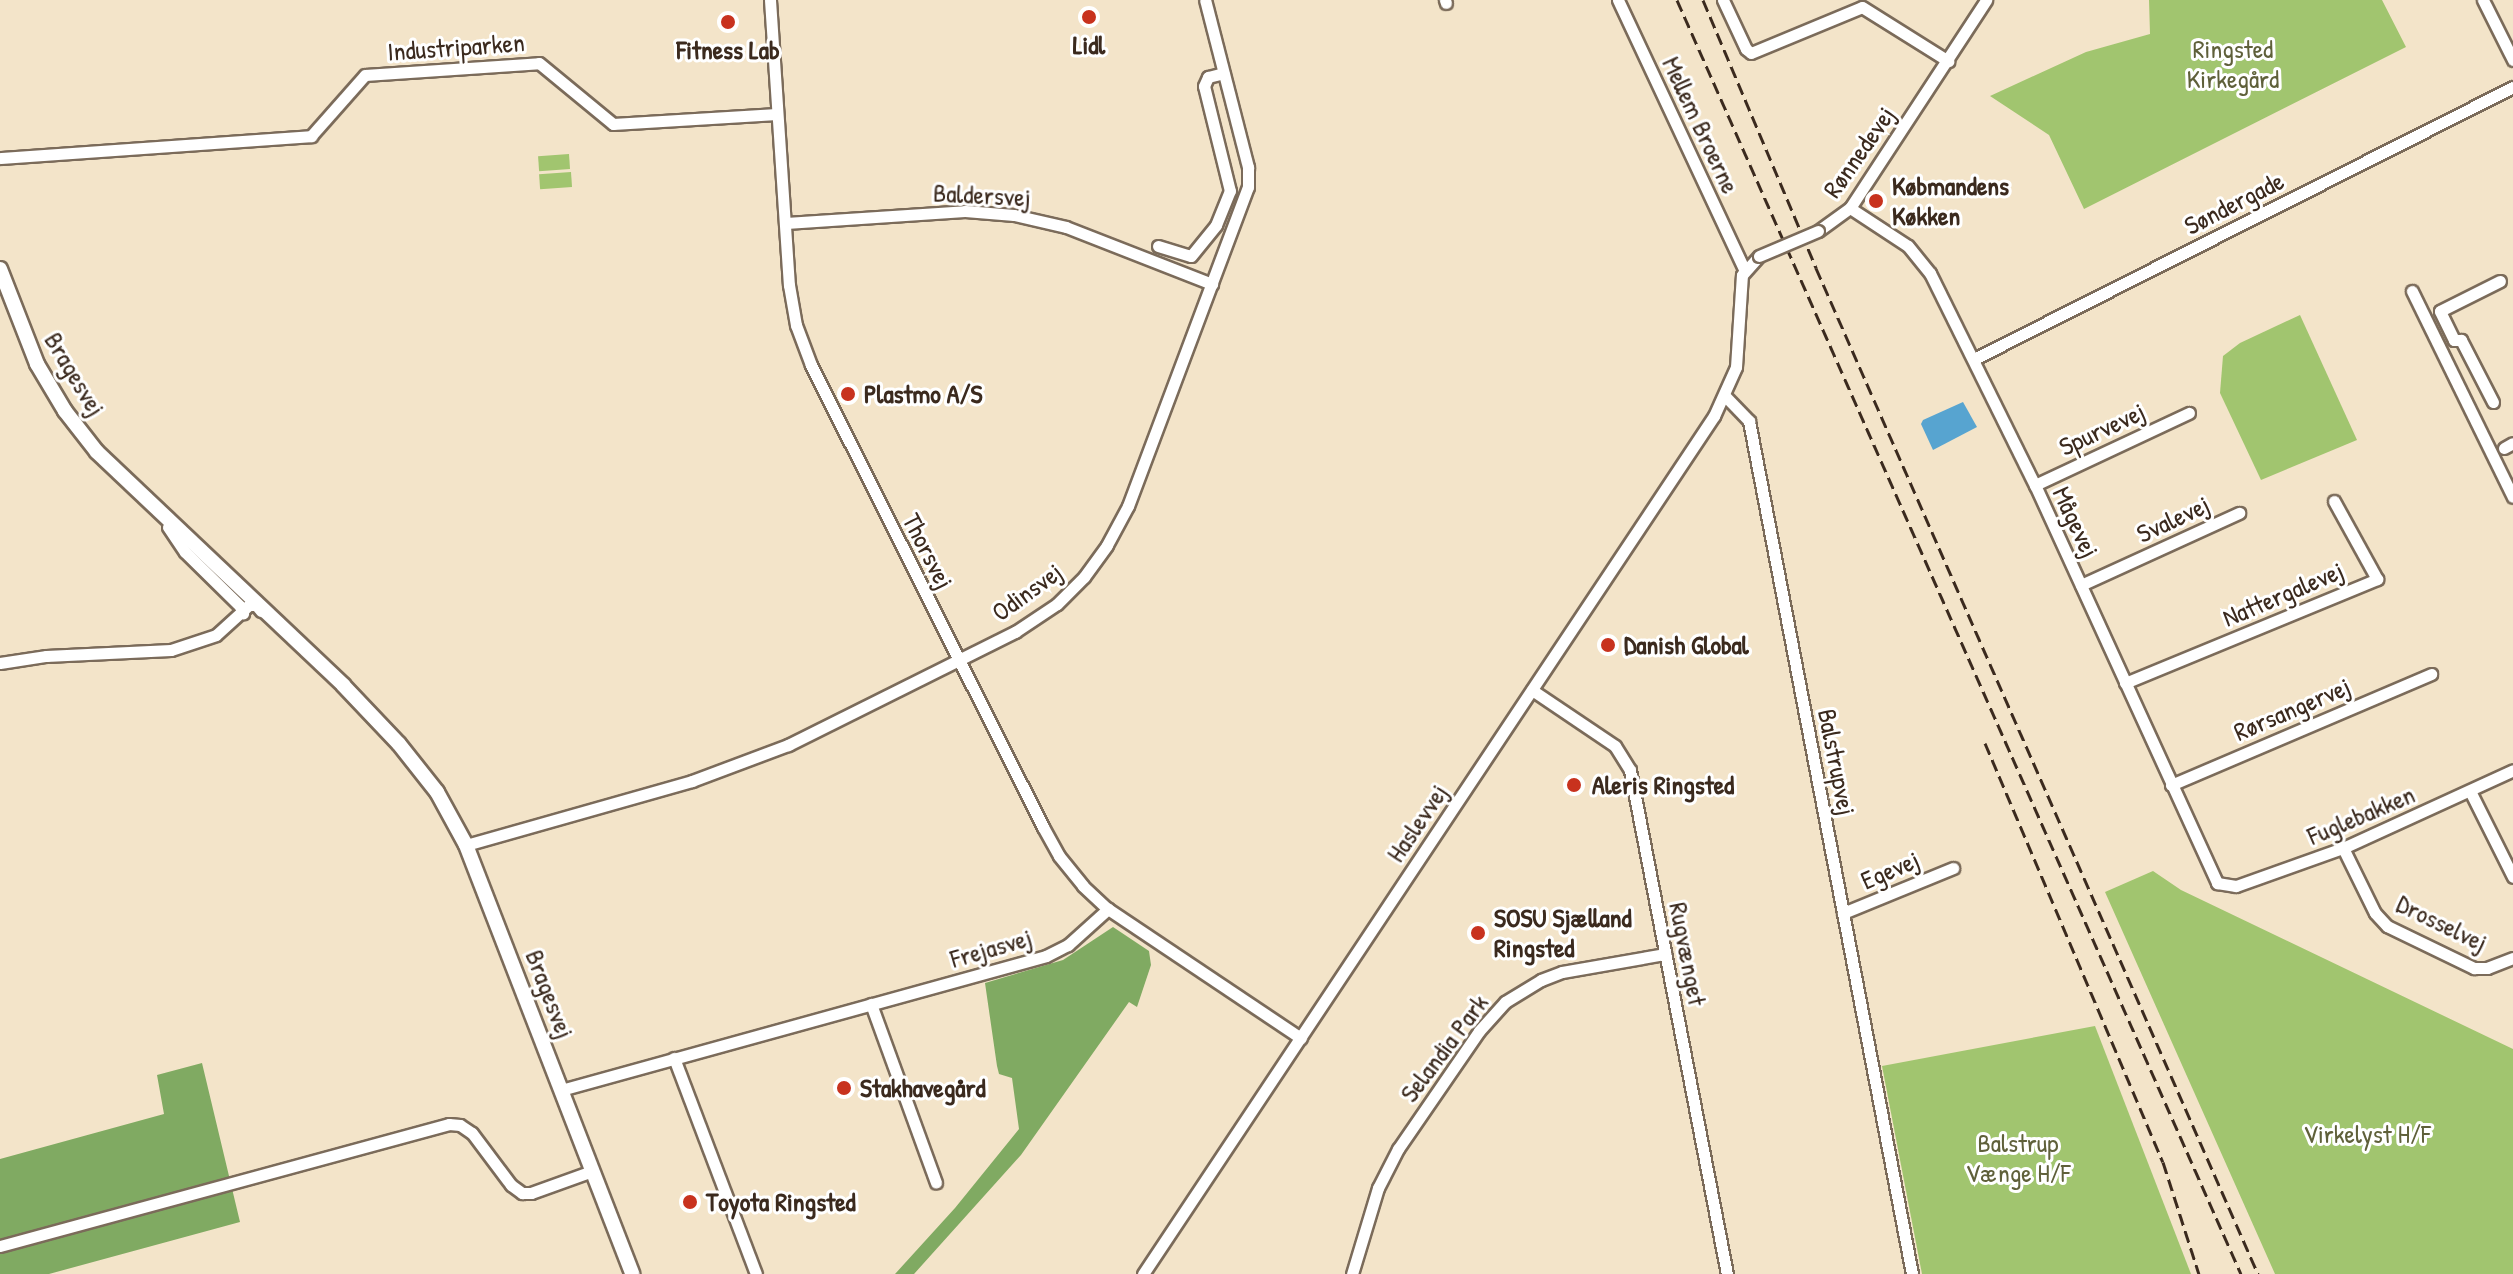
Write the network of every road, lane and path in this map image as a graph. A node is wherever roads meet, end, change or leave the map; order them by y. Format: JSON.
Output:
{"nodes":[{"id":1,"x":770,"y":0,"type":"edge"},
{"id":2,"x":1205,"y":0,"type":"edge"},
{"id":3,"x":1618,"y":0,"type":"edge"},
{"id":4,"x":1723,"y":0,"type":"edge"},
{"id":5,"x":1986,"y":0,"type":"edge"},
{"id":6,"x":2483,"y":0,"type":"edge"},
{"id":7,"x":2513,"y":60,"type":"edge"},
{"id":8,"x":1948,"y":61,"type":"junction"},
{"id":9,"x":1224,"y":73,"type":"junction"},
{"id":10,"x":2513,"y":87,"type":"edge"},
{"id":11,"x":777,"y":114,"type":"junction"},
{"id":12,"x":0,"y":158,"type":"edge"},
{"id":13,"x":1850,"y":208,"type":"junction"},
{"id":14,"x":1221,"y":213,"type":"junction"},
{"id":15,"x":1236,"y":219,"type":"junction"},
{"id":16,"x":786,"y":223,"type":"junction"},
{"id":17,"x":1158,"y":246,"type":"dead end"},
{"id":18,"x":0,"y":269,"type":"edge"},
{"id":19,"x":1744,"y":269,"type":"junction"},
{"id":20,"x":2500,"y":281,"type":"dead end"},
{"id":21,"x":1212,"y":284,"type":"junction"},
{"id":22,"x":2412,"y":291,"type":"dead end"},
{"id":23,"x":2454,"y":340,"type":"junction"},
{"id":24,"x":2440,"y":347,"type":"junction"},
{"id":25,"x":1974,"y":359,"type":"junction"},
{"id":26,"x":1725,"y":396,"type":"junction"},
{"id":27,"x":2493,"y":402,"type":"dead end"},
{"id":28,"x":2189,"y":413,"type":"dead end"},
{"id":29,"x":2508,"y":476,"type":"edge"},
{"id":30,"x":2035,"y":485,"type":"junction"},
{"id":31,"x":133,"y":489,"type":"junction"},
{"id":32,"x":2513,"y":497,"type":"edge"},
{"id":33,"x":2334,"y":501,"type":"dead end"},
{"id":34,"x":2239,"y":513,"type":"dead end"},
{"id":35,"x":2081,"y":585,"type":"junction"},
{"id":36,"x":251,"y":609,"type":"junction"},
{"id":37,"x":959,"y":660,"type":"junction"},
{"id":38,"x":0,"y":663,"type":"edge"},
{"id":39,"x":2431,"y":674,"type":"dead end"},
{"id":40,"x":2125,"y":683,"type":"junction"},
{"id":41,"x":1532,"y":690,"type":"junction"},
{"id":42,"x":399,"y":744,"type":"junction"},
{"id":43,"x":2513,"y":770,"type":"edge"},
{"id":44,"x":2171,"y":785,"type":"junction"},
{"id":45,"x":2470,"y":791,"type":"junction"},
{"id":46,"x":466,"y":845,"type":"junction"},
{"id":47,"x":2343,"y":848,"type":"junction"},
{"id":48,"x":1953,"y":868,"type":"dead end"},
{"id":49,"x":2513,"y":877,"type":"edge"},
{"id":50,"x":2222,"y":886,"type":"joint"},
{"id":51,"x":1108,"y":909,"type":"junction"},
{"id":52,"x":1843,"y":913,"type":"junction"},
{"id":53,"x":1665,"y":954,"type":"junction"},
{"id":54,"x":2513,"y":958,"type":"edge"},
{"id":55,"x":871,"y":1004,"type":"junction"},
{"id":56,"x":1301,"y":1038,"type":"junction"},
{"id":57,"x":674,"y":1058,"type":"junction"},
{"id":58,"x":561,"y":1090,"type":"junction"},
{"id":59,"x":592,"y":1171,"type":"junction"},
{"id":60,"x":936,"y":1183,"type":"dead end"},
{"id":61,"x":0,"y":1246,"type":"edge"},
{"id":62,"x":632,"y":1274,"type":"edge"},
{"id":63,"x":756,"y":1274,"type":"edge"},
{"id":64,"x":1143,"y":1274,"type":"edge"},
{"id":65,"x":1352,"y":1274,"type":"edge"},
{"id":66,"x":1727,"y":1274,"type":"edge"},
{"id":67,"x":1912,"y":1274,"type":"edge"}],
"edges":[{"from":1,"to":11,"type":"street","name":"Thorsvej"},
{"from":2,"to":9,"type":"street","name":"Odinsvej"},
{"from":3,"to":19,"type":"street","name":"Mellem Broerne"},
{"from":4,"to":8,"type":"street"},
{"from":5,"to":8,"type":"street","name":"Rønnedevej"},
{"from":6,"to":7,"type":"street"},
{"from":8,"to":13,"type":"street","name":"Rønnedevej"},
{"from":9,"to":14,"type":"street"},
{"from":9,"to":15,"type":"street","name":"Odinsvej"},
{"from":10,"to":25,"type":"street","name":"Søndergade"},
{"from":11,"to":12,"type":"street","name":"Industriparken"},
{"from":11,"to":16,"type":"street","name":"Thorsvej"},
{"from":13,"to":19,"type":"street","name":"Rønnedevej","bridge":true},
{"from":13,"to":25,"type":"street","name":"Mågevej"},
{"from":14,"to":15,"type":"street"},
{"from":14,"to":17,"type":"street"},
{"from":15,"to":21,"type":"street","name":"Odinsvej"},
{"from":16,"to":21,"type":"street","name":"Baldersvej"},
{"from":16,"to":37,"type":"street","name":"Thorsvej"},
{"from":18,"to":31,"type":"main road","name":"Bragesvej"},
{"from":19,"to":26,"type":"street"},
{"from":20,"to":23,"type":"street"},
{"from":21,"to":37,"type":"street","name":"Odinsvej"},
{"from":22,"to":24,"type":"street"},
{"from":23,"to":24,"type":"street"},
{"from":23,"to":27,"type":"street"},
{"from":24,"to":29,"type":"street"},
{"from":25,"to":30,"type":"street","name":"Mågevej"},
{"from":26,"to":41,"type":"street","name":"Haslevvej"},
{"from":26,"to":52,"type":"street","name":"Balstrupvej"},
{"from":28,"to":30,"type":"street","name":"Spurvevej"},
{"from":29,"to":32,"type":"street"},
{"from":30,"to":35,"type":"street","name":"Mågevej"},
{"from":31,"to":36,"type":"main road","name":"Bragesvej"},
{"from":31,"to":36,"type":"main road","name":"Bragesvej"},
{"from":33,"to":40,"type":"street","name":"Nattergalevej"},
{"from":34,"to":35,"type":"street","name":"Svalevej"},
{"from":35,"to":40,"type":"street","name":"Mågevej"},
{"from":36,"to":38,"type":"street"},
{"from":36,"to":42,"type":"main road","name":"Bragesvej"},
{"from":36,"to":42,"type":"main road","name":"Bragesvej"},
{"from":37,"to":46,"type":"street","name":"Odinsvej"},
{"from":37,"to":51,"type":"street","name":"Thorsvej"},
{"from":39,"to":44,"type":"street","name":"Rørsangervej"},
{"from":40,"to":44,"type":"street","name":"Mågevej"},
{"from":41,"to":53,"type":"street","name":"Rugvænget"},
{"from":41,"to":56,"type":"street","name":"Haslevvej"},
{"from":42,"to":46,"type":"main road","name":"Bragesvej"},
{"from":43,"to":45,"type":"street","name":"Fuglebakken"},
{"from":44,"to":50,"type":"street","name":"Mågevej"},
{"from":45,"to":47,"type":"street","name":"Fuglebakken"},
{"from":45,"to":49,"type":"street"},
{"from":46,"to":58,"type":"main road","name":"Bragesvej"},
{"from":47,"to":50,"type":"street","name":"Fuglebakken"},
{"from":47,"to":54,"type":"street","name":"Drosselvej"},
{"from":48,"to":52,"type":"street","name":"Egevej"},
{"from":51,"to":55,"type":"street","name":"Frejasvej"},
{"from":51,"to":56,"type":"street","name":"Thorsvej"},
{"from":52,"to":67,"type":"street","name":"Balstrupvej"},
{"from":53,"to":65,"type":"street","name":"Selandia Park"},
{"from":53,"to":66,"type":"street","name":"Rugvænget"},
{"from":55,"to":57,"type":"street","name":"Frejasvej"},
{"from":55,"to":60,"type":"street"},
{"from":56,"to":64,"type":"street","name":"Haslevvej"},
{"from":57,"to":58,"type":"street","name":"Frejasvej"},
{"from":57,"to":63,"type":"street"},
{"from":58,"to":59,"type":"main road","name":"Bragesvej"},
{"from":59,"to":61,"type":"street"},
{"from":59,"to":62,"type":"main road","name":"Bragesvej"}]}
